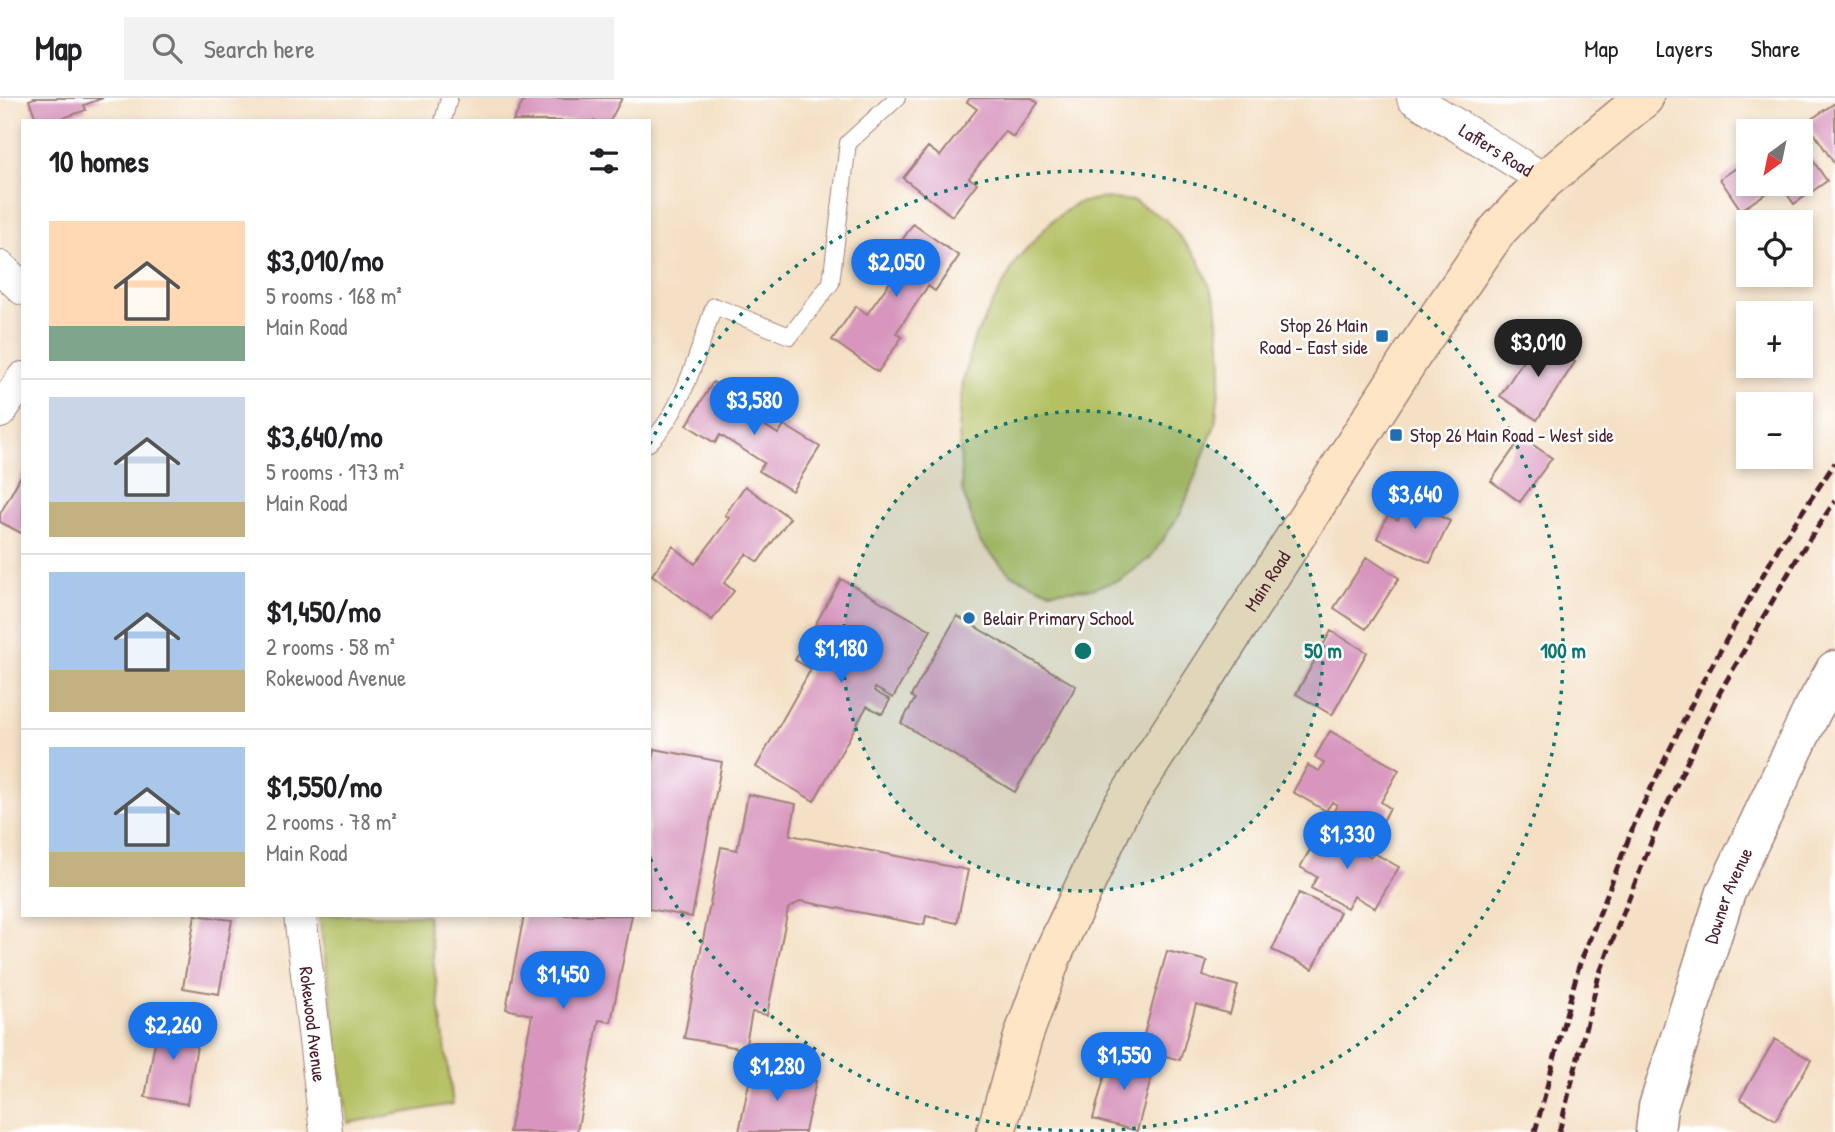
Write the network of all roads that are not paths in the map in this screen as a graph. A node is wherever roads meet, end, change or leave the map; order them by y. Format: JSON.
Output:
{"nodes":[{"id":1,"x":449,"y":98,"type":"edge"},
{"id":2,"x":897,"y":98,"type":"edge"},
{"id":3,"x":1413,"y":98,"type":"edge"},
{"id":4,"x":1644,"y":98,"type":"edge"},
{"id":5,"x":444,"y":119,"type":"edge"},
{"id":6,"x":1545,"y":180,"type":"junction"},
{"id":7,"x":0,"y":267,"type":"edge"},
{"id":8,"x":21,"y":287,"type":"edge"},
{"id":9,"x":21,"y":381,"type":"edge"},
{"id":10,"x":0,"y":412,"type":"edge"},
{"id":11,"x":651,"y":441,"type":"edge"},
{"id":12,"x":1835,"y":670,"type":"edge"},
{"id":13,"x":300,"y":917,"type":"edge"},
{"id":14,"x":326,"y":1132,"type":"edge"},
{"id":15,"x":996,"y":1132,"type":"edge"},
{"id":16,"x":1655,"y":1132,"type":"edge"}],
"edges":[{"from":1,"to":5,"type":"lane"},
{"from":2,"to":11,"type":"lane"},
{"from":3,"to":6,"type":"street","name":"Laffers Road"},
{"from":4,"to":6,"type":"main road","name":"Main Road"},
{"from":6,"to":15,"type":"main road","name":"Main Road"},
{"from":7,"to":8,"type":"street"},
{"from":9,"to":10,"type":"street"},
{"from":12,"to":16,"type":"street","name":"Downer Avenue"},
{"from":13,"to":14,"type":"street","name":"Rokewood Avenue"}]}
